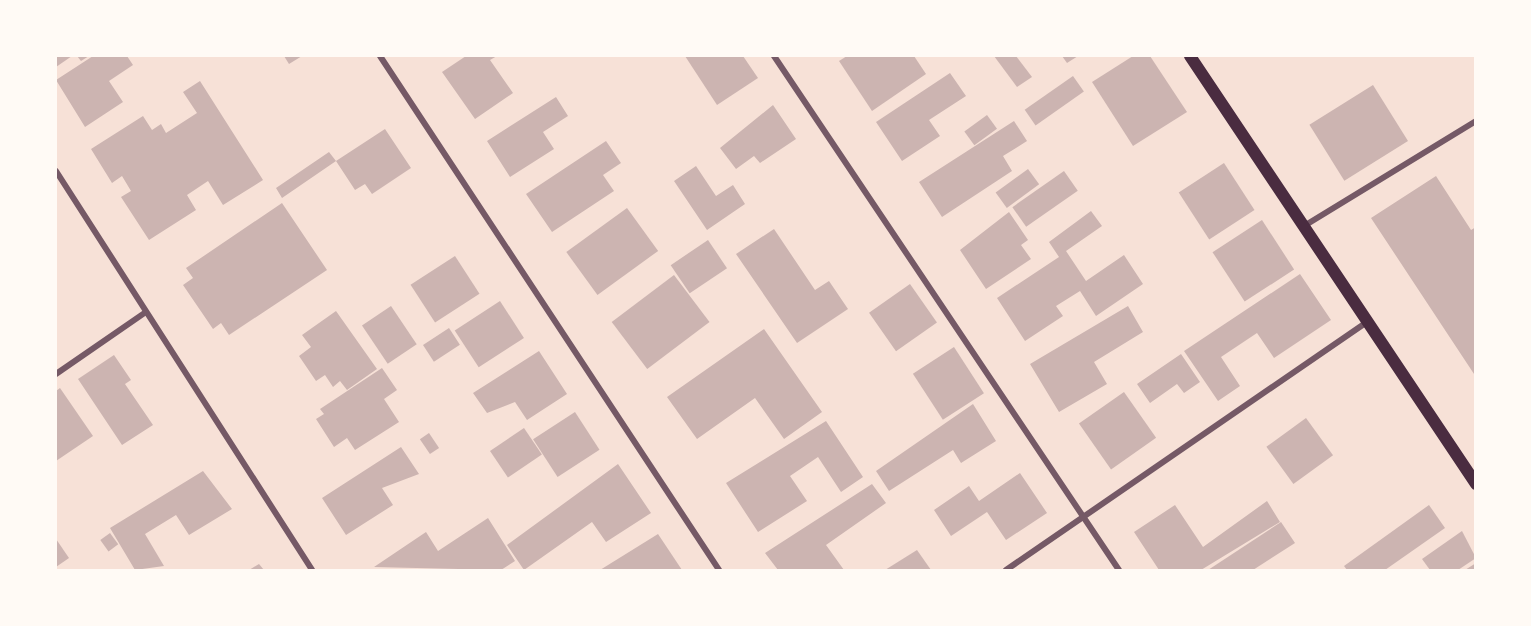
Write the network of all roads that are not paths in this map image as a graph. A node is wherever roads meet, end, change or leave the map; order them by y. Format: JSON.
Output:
{"nodes":[{"id":1,"x":380,"y":56,"type":"edge"},
{"id":2,"x":774,"y":56,"type":"edge"},
{"id":3,"x":1190,"y":56,"type":"edge"},
{"id":4,"x":1476,"y":121,"type":"edge"},
{"id":5,"x":56,"y":171,"type":"edge"},
{"id":6,"x":1304,"y":226,"type":"junction"},
{"id":7,"x":146,"y":312,"type":"junction"},
{"id":8,"x":1367,"y":322,"type":"junction"},
{"id":9,"x":56,"y":374,"type":"edge"},
{"id":10,"x":1476,"y":484,"type":"edge"},
{"id":11,"x":1083,"y":518,"type":"junction"},
{"id":12,"x":312,"y":570,"type":"edge"},
{"id":13,"x":719,"y":570,"type":"edge"},
{"id":14,"x":1006,"y":570,"type":"edge"},
{"id":15,"x":1119,"y":570,"type":"edge"}],
"edges":[{"from":1,"to":13,"type":"street"},
{"from":2,"to":11,"type":"street"},
{"from":3,"to":6,"type":"main road"},
{"from":4,"to":6,"type":"street"},
{"from":5,"to":7,"type":"street"},
{"from":6,"to":8,"type":"main road"},
{"from":7,"to":9,"type":"street"},
{"from":7,"to":12,"type":"street"},
{"from":8,"to":10,"type":"main road"},
{"from":8,"to":11,"type":"street"},
{"from":11,"to":14,"type":"street"},
{"from":11,"to":15,"type":"street"}]}
